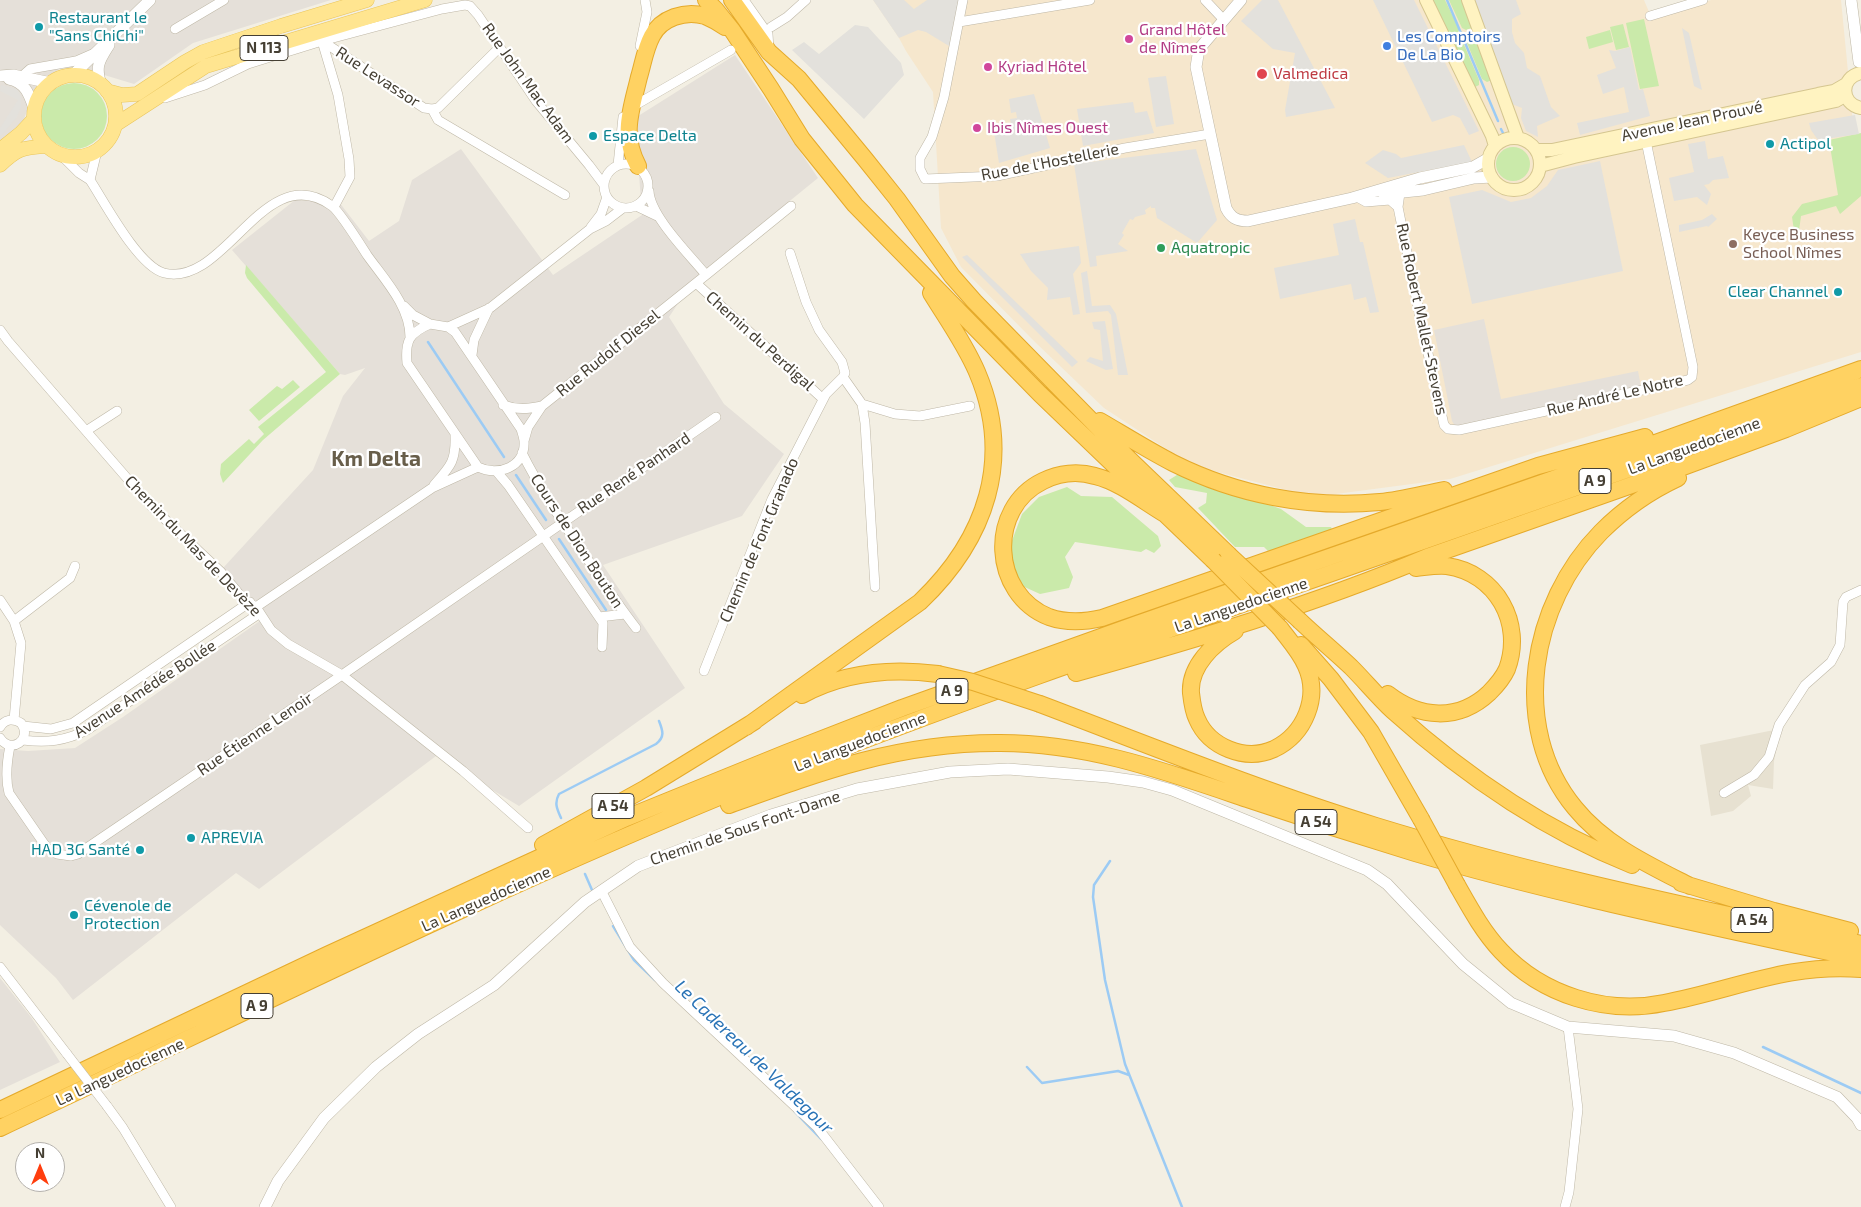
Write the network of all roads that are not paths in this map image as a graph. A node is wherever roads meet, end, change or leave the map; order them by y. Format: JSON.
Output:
{"nodes":[{"id":1,"x":150,"y":0,"type":"edge"},
{"id":2,"x":224,"y":0,"type":"edge"},
{"id":3,"x":367,"y":0,"type":"edge"},
{"id":4,"x":425,"y":0,"type":"edge"},
{"id":5,"x":645,"y":0,"type":"edge"},
{"id":6,"x":706,"y":0,"type":"edge"},
{"id":7,"x":735,"y":0,"type":"edge"},
{"id":8,"x":806,"y":0,"type":"edge"},
{"id":9,"x":963,"y":0,"type":"edge"},
{"id":10,"x":1090,"y":0,"type":"edge"},
{"id":11,"x":1205,"y":0,"type":"edge"},
{"id":12,"x":1241,"y":0,"type":"edge"},
{"id":13,"x":1426,"y":0,"type":"edge"},
{"id":14,"x":1468,"y":0,"type":"edge"},
{"id":15,"x":1703,"y":0,"type":"edge"},
{"id":16,"x":1851,"y":0,"type":"edge"},
{"id":17,"x":1681,"y":3,"type":"edge"},
{"id":18,"x":1650,"y":16,"type":"dead end"},
{"id":19,"x":1223,"y":19,"type":"junction"},
{"id":20,"x":959,"y":22,"type":"junction"},
{"id":21,"x":771,"y":26,"type":"dead end"},
{"id":22,"x":176,"y":29,"type":"dead end"},
{"id":23,"x":732,"y":30,"type":"junction"},
{"id":24,"x":114,"y":37,"type":"junction"},
{"id":25,"x":322,"y":41,"type":"junction"},
{"id":26,"x":499,"y":48,"type":"junction"},
{"id":27,"x":731,"y":50,"type":"dead end"},
{"id":28,"x":94,"y":53,"type":"junction"},
{"id":29,"x":73,"y":75,"type":"junction"},
{"id":30,"x":1854,"y":76,"type":"edge"},
{"id":31,"x":0,"y":77,"type":"edge"},
{"id":32,"x":21,"y":77,"type":"junction"},
{"id":33,"x":51,"y":83,"type":"junction"},
{"id":34,"x":104,"y":88,"type":"junction"},
{"id":35,"x":150,"y":102,"type":"junction"},
{"id":36,"x":1861,"y":108,"type":"edge"},
{"id":37,"x":432,"y":109,"type":"junction"},
{"id":38,"x":628,"y":109,"type":"junction"},
{"id":39,"x":34,"y":113,"type":"junction"},
{"id":40,"x":115,"y":125,"type":"junction"},
{"id":41,"x":1210,"y":134,"type":"junction"},
{"id":42,"x":1644,"y":136,"type":"junction"},
{"id":43,"x":1518,"y":138,"type":"junction"},
{"id":44,"x":46,"y":146,"type":"junction"},
{"id":45,"x":1495,"y":146,"type":"junction"},
{"id":46,"x":0,"y":150,"type":"edge"},
{"id":47,"x":1536,"y":150,"type":"junction"},
{"id":48,"x":97,"y":151,"type":"junction"},
{"id":49,"x":61,"y":155,"type":"junction"},
{"id":50,"x":1488,"y":158,"type":"junction"},
{"id":51,"x":0,"y":165,"type":"edge"},
{"id":52,"x":589,"y":165,"type":"junction"},
{"id":53,"x":638,"y":166,"type":"junction"},
{"id":54,"x":1540,"y":166,"type":"junction"},
{"id":55,"x":614,"y":168,"type":"junction"},
{"id":56,"x":1492,"y":177,"type":"junction"},
{"id":57,"x":90,"y":180,"type":"junction"},
{"id":58,"x":604,"y":185,"type":"junction"},
{"id":59,"x":648,"y":191,"type":"junction"},
{"id":60,"x":1400,"y":193,"type":"junction"},
{"id":61,"x":565,"y":195,"type":"dead end"},
{"id":62,"x":607,"y":197,"type":"junction"},
{"id":63,"x":1355,"y":198,"type":"junction"},
{"id":64,"x":636,"y":206,"type":"junction"},
{"id":65,"x":791,"y":206,"type":"dead end"},
{"id":66,"x":334,"y":207,"type":"junction"},
{"id":67,"x":1398,"y":207,"type":"junction"},
{"id":68,"x":623,"y":208,"type":"junction"},
{"id":69,"x":657,"y":216,"type":"junction"},
{"id":70,"x":590,"y":229,"type":"junction"},
{"id":71,"x":790,"y":253,"type":"dead end"},
{"id":72,"x":913,"y":264,"type":"junction"},
{"id":73,"x":706,"y":275,"type":"junction"},
{"id":74,"x":696,"y":283,"type":"junction"},
{"id":75,"x":399,"y":300,"type":"junction"},
{"id":76,"x":490,"y":308,"type":"junction"},
{"id":77,"x":430,"y":324,"type":"junction"},
{"id":78,"x":448,"y":327,"type":"junction"},
{"id":79,"x":0,"y":330,"type":"edge"},
{"id":80,"x":410,"y":337,"type":"junction"},
{"id":81,"x":472,"y":355,"type":"junction"},
{"id":82,"x":1861,"y":369,"type":"edge"},
{"id":83,"x":843,"y":377,"type":"junction"},
{"id":84,"x":1861,"y":386,"type":"edge"},
{"id":85,"x":1797,"y":392,"type":"junction"},
{"id":86,"x":1861,"y":398,"type":"edge"},
{"id":87,"x":823,"y":399,"type":"junction"},
{"id":88,"x":1071,"y":400,"type":"junction"},
{"id":89,"x":862,"y":404,"type":"junction"},
{"id":90,"x":503,"y":405,"type":"junction"},
{"id":91,"x":542,"y":406,"type":"junction"},
{"id":92,"x":970,"y":406,"type":"dead end"},
{"id":93,"x":117,"y":412,"type":"dead end"},
{"id":94,"x":716,"y":417,"type":"dead end"},
{"id":95,"x":1786,"y":428,"type":"junction"},
{"id":96,"x":1448,"y":429,"type":"joint"},
{"id":97,"x":86,"y":431,"type":"junction"},
{"id":98,"x":455,"y":435,"type":"junction"},
{"id":99,"x":524,"y":442,"type":"junction"},
{"id":100,"x":522,"y":452,"type":"junction"},
{"id":101,"x":1538,"y":466,"type":"junction"},
{"id":102,"x":478,"y":468,"type":"junction"},
{"id":103,"x":497,"y":472,"type":"junction"},
{"id":104,"x":432,"y":488,"type":"junction"},
{"id":105,"x":1165,"y":514,"type":"junction"},
{"id":106,"x":563,"y":522,"type":"junction"},
{"id":107,"x":554,"y":529,"type":"joint"},
{"id":108,"x":543,"y":537,"type":"junction"},
{"id":109,"x":75,"y":566,"type":"dead end"},
{"id":110,"x":1390,"y":573,"type":"junction"},
{"id":111,"x":875,"y":587,"type":"dead end"},
{"id":112,"x":1861,"y":590,"type":"edge"},
{"id":113,"x":0,"y":600,"type":"edge"},
{"id":114,"x":255,"y":607,"type":"junction"},
{"id":115,"x":625,"y":614,"type":"junction"},
{"id":116,"x":600,"y":617,"type":"junction"},
{"id":117,"x":1254,"y":620,"type":"junction"},
{"id":118,"x":14,"y":621,"type":"junction"},
{"id":119,"x":636,"y":628,"type":"dead end"},
{"id":120,"x":1280,"y":628,"type":"junction"},
{"id":121,"x":602,"y":647,"type":"dead end"},
{"id":122,"x":1350,"y":666,"type":"junction"},
{"id":123,"x":704,"y":671,"type":"dead end"},
{"id":124,"x":342,"y":675,"type":"junction"},
{"id":125,"x":962,"y":704,"type":"junction"},
{"id":126,"x":14,"y":720,"type":"junction"},
{"id":127,"x":1,"y":725,"type":"edge"},
{"id":128,"x":23,"y":726,"type":"junction"},
{"id":129,"x":746,"y":727,"type":"junction"},
{"id":130,"x":0,"y":740,"type":"edge"},
{"id":131,"x":23,"y":740,"type":"junction"},
{"id":132,"x":10,"y":746,"type":"junction"},
{"id":133,"x":1724,"y":793,"type":"dead end"},
{"id":134,"x":682,"y":813,"type":"junction"},
{"id":135,"x":528,"y":828,"type":"dead end"},
{"id":136,"x":1690,"y":886,"type":"junction"},
{"id":137,"x":602,"y":892,"type":"junction"},
{"id":138,"x":450,"y":898,"type":"junction"},
{"id":139,"x":1861,"y":933,"type":"edge"},
{"id":140,"x":1861,"y":944,"type":"edge"},
{"id":141,"x":1861,"y":959,"type":"edge"},
{"id":142,"x":0,"y":967,"type":"edge"},
{"id":143,"x":1861,"y":969,"type":"edge"},
{"id":144,"x":1568,"y":1027,"type":"junction"},
{"id":145,"x":0,"y":1110,"type":"edge"},
{"id":146,"x":1861,"y":1125,"type":"edge"},
{"id":147,"x":0,"y":1128,"type":"edge"},
{"id":148,"x":171,"y":1207,"type":"edge"},
{"id":149,"x":265,"y":1207,"type":"edge"},
{"id":150,"x":880,"y":1207,"type":"edge"},
{"id":151,"x":1565,"y":1207,"type":"edge"}],
"edges":[{"from":1,"to":24,"type":"street"},
{"from":2,"to":22,"type":"street"},
{"from":3,"to":34,"type":"main road","number":"N 113"},
{"from":4,"to":35,"type":"main road","number":"N 113"},
{"from":5,"to":38,"type":"street"},
{"from":6,"to":23,"type":"highway"},
{"from":7,"to":88,"type":"highway"},
{"from":8,"to":21,"type":"street"},
{"from":9,"to":20,"type":"street","name":"Rue de l'Hostellerie"},
{"from":10,"to":20,"type":"street"},
{"from":11,"to":19,"type":"street"},
{"from":12,"to":19,"type":"street"},
{"from":13,"to":45,"type":"main road"},
{"from":14,"to":43,"type":"main road"},
{"from":15,"to":17,"type":"street"},
{"from":16,"to":30,"type":"street"},
{"from":17,"to":18,"type":"street"},
{"from":19,"to":41,"type":"street"},
{"from":20,"to":41,"type":"street","name":"Rue de l'Hostellerie"},
{"from":23,"to":38,"type":"highway"},
{"from":23,"to":72,"type":"highway"},
{"from":24,"to":28,"type":"street"},
{"from":24,"to":34,"type":"street"},
{"from":25,"to":26,"type":"street","name":"Rue John Mac Adam"},
{"from":25,"to":35,"type":"street","name":"Rue John Mac Adam"},
{"from":25,"to":37,"type":"street","name":"Rue Levassor"},
{"from":25,"to":66,"type":"street"},
{"from":26,"to":37,"type":"street","name":"Rue Levassor"},
{"from":26,"to":52,"type":"street","name":"Rue John Mac Adam"},
{"from":27,"to":38,"type":"street"},
{"from":28,"to":29,"type":"street"},
{"from":28,"to":32,"type":"street"},
{"from":29,"to":33,"type":"main road"},
{"from":29,"to":34,"type":"main road"},
{"from":30,"to":36,"type":"main road"},
{"from":30,"to":42,"type":"main road","name":"Avenue Jean Prouvé"},
{"from":31,"to":32,"type":"street"},
{"from":31,"to":39,"type":"street"},
{"from":32,"to":33,"type":"street"},
{"from":33,"to":39,"type":"main road"},
{"from":34,"to":40,"type":"main road"},
{"from":35,"to":40,"type":"main road","number":"N 113"},
{"from":37,"to":61,"type":"street"},
{"from":38,"to":53,"type":"highway"},
{"from":38,"to":55,"type":"street"},
{"from":39,"to":44,"type":"main road"},
{"from":39,"to":46,"type":"main road"},
{"from":40,"to":48,"type":"main road"},
{"from":41,"to":63,"type":"street"},
{"from":42,"to":47,"type":"main road","name":"Avenue Jean Prouvé"},
{"from":42,"to":54,"type":"main road","name":"Avenue Jean Prouvé"},
{"from":42,"to":96,"type":"street","name":"Rue André Le Notre"},
{"from":43,"to":45,"type":"main road"},
{"from":43,"to":47,"type":"main road"},
{"from":44,"to":49,"type":"main road"},
{"from":44,"to":51,"type":"main road"},
{"from":45,"to":50,"type":"main road"},
{"from":47,"to":54,"type":"main road"},
{"from":48,"to":49,"type":"main road"},
{"from":48,"to":57,"type":"street"},
{"from":49,"to":57,"type":"street"},
{"from":50,"to":56,"type":"main road"},
{"from":50,"to":63,"type":"street"},
{"from":52,"to":55,"type":"street"},
{"from":52,"to":58,"type":"street","name":"Rue John Mac Adam"},
{"from":53,"to":55,"type":"street"},
{"from":53,"to":59,"type":"street"},
{"from":54,"to":56,"type":"main road"},
{"from":55,"to":58,"type":"street"},
{"from":56,"to":60,"type":"street"},
{"from":57,"to":66,"type":"street"},
{"from":58,"to":62,"type":"street"},
{"from":59,"to":64,"type":"street"},
{"from":59,"to":69,"type":"street"},
{"from":60,"to":63,"type":"street"},
{"from":60,"to":67,"type":"street","name":"Rue Robert Mallet-Stevens"},
{"from":62,"to":68,"type":"street"},
{"from":62,"to":70,"type":"street"},
{"from":63,"to":67,"type":"street","name":"Rue Robert Mallet-Stevens"},
{"from":64,"to":68,"type":"street"},
{"from":64,"to":69,"type":"street"},
{"from":65,"to":73,"type":"street","name":"Rue Rudolf Diesel"},
{"from":66,"to":75,"type":"street"},
{"from":67,"to":96,"type":"street","name":"Rue Robert Mallet-Stevens"},
{"from":68,"to":70,"type":"street"},
{"from":69,"to":73,"type":"street"},
{"from":70,"to":76,"type":"street"},
{"from":71,"to":83,"type":"street"},
{"from":72,"to":105,"type":"highway"},
{"from":72,"to":129,"type":"highway"},
{"from":73,"to":74,"type":"street","name":"Rue Rudolf Diesel"},
{"from":74,"to":87,"type":"street","name":"Chemin du Perdigal"},
{"from":74,"to":91,"type":"street","name":"Rue Rudolf Diesel"},
{"from":75,"to":77,"type":"street"},
{"from":75,"to":80,"type":"street"},
{"from":76,"to":78,"type":"street"},
{"from":76,"to":81,"type":"street"},
{"from":77,"to":78,"type":"street"},
{"from":77,"to":80,"type":"street"},
{"from":78,"to":81,"type":"street"},
{"from":79,"to":97,"type":"street","name":"Chemin du Mas de Devèze"},
{"from":80,"to":98,"type":"street"},
{"from":81,"to":90,"type":"street"},
{"from":82,"to":85,"type":"highway","name":"La Languedocienne","number":"A 9"},
{"from":83,"to":87,"type":"street","name":"Chemin de Font Granado"},
{"from":83,"to":89,"type":"street"},
{"from":84,"to":125,"type":"highway","name":"La Languedocienne","number":"A 9"},
{"from":85,"to":101,"type":"highway"},
{"from":85,"to":138,"type":"highway","name":"La Languedocienne","number":"A 9"},
{"from":86,"to":95,"type":"highway"},
{"from":87,"to":123,"type":"street","name":"Chemin de Font Granado"},
{"from":88,"to":101,"type":"highway"},
{"from":88,"to":122,"type":"highway","bridge":true},
{"from":89,"to":92,"type":"street"},
{"from":89,"to":111,"type":"street"},
{"from":90,"to":91,"type":"street"},
{"from":90,"to":99,"type":"street"},
{"from":91,"to":99,"type":"street","name":"Rue Rudolf Diesel"},
{"from":93,"to":97,"type":"street"},
{"from":94,"to":106,"type":"street","name":"Rue René Panhard"},
{"from":95,"to":110,"type":"highway"},
{"from":95,"to":136,"type":"highway"},
{"from":97,"to":114,"type":"street","name":"Chemin du Mas de Devèze"},
{"from":98,"to":102,"type":"street"},
{"from":98,"to":104,"type":"street","name":"Avenue Amédée Bollée"},
{"from":99,"to":100,"type":"street","name":"Rue Rudolf Diesel"},
{"from":100,"to":103,"type":"street"},
{"from":100,"to":106,"type":"street","name":"Cours de Dion Bouton"},
{"from":101,"to":105,"type":"highway"},
{"from":102,"to":103,"type":"street"},
{"from":102,"to":104,"type":"street","name":"Avenue Amédée Bollée"},
{"from":103,"to":108,"type":"street","name":"Cours de Dion Bouton"},
{"from":104,"to":114,"type":"street","name":"Avenue Amédée Bollée"},
{"from":105,"to":120,"type":"highway","bridge":true},
{"from":106,"to":107,"type":"street","name":"Rue René Panhard"},
{"from":106,"to":115,"type":"street","name":"Cours de Dion Bouton"},
{"from":107,"to":108,"type":"street","name":"Rue Étienne Lenoir"},
{"from":108,"to":116,"type":"street","name":"Cours de Dion Bouton"},
{"from":108,"to":124,"type":"street","name":"Rue Étienne Lenoir"},
{"from":109,"to":118,"type":"street"},
{"from":110,"to":117,"type":"highway"},
{"from":110,"to":122,"type":"highway"},
{"from":112,"to":133,"type":"street"},
{"from":113,"to":118,"type":"street"},
{"from":114,"to":124,"type":"street","name":"Chemin du Mas de Devèze"},
{"from":114,"to":128,"type":"street","name":"Avenue Amédée Bollée"},
{"from":114,"to":131,"type":"street","name":"Avenue Amédée Bollée"},
{"from":115,"to":116,"type":"street"},
{"from":115,"to":119,"type":"street","name":"Cours de Dion Bouton"},
{"from":116,"to":121,"type":"street","name":"Cours de Dion Bouton"},
{"from":117,"to":120,"type":"highway"},
{"from":117,"to":125,"type":"highway"},
{"from":118,"to":126,"type":"street"},
{"from":120,"to":143,"type":"highway","bridge":true},
{"from":122,"to":136,"type":"highway"},
{"from":124,"to":132,"type":"street","name":"Rue Étienne Lenoir"},
{"from":124,"to":135,"type":"street","name":"Chemin du Mas de Devèze"},
{"from":125,"to":134,"type":"highway","name":"La Languedocienne","number":"A 9"},
{"from":126,"to":127,"type":"street"},
{"from":126,"to":128,"type":"street"},
{"from":128,"to":131,"type":"street"},
{"from":129,"to":138,"type":"highway","number":"A 54"},
{"from":129,"to":140,"type":"highway","number":"A 54","bridge":true},
{"from":130,"to":132,"type":"street"},
{"from":131,"to":132,"type":"street"},
{"from":134,"to":141,"type":"highway","number":"A 54"},
{"from":134,"to":147,"type":"highway","name":"La Languedocienne","number":"A 9"},
{"from":136,"to":139,"type":"highway"},
{"from":137,"to":144,"type":"street","name":"Chemin de Sous Font-Dame"},
{"from":137,"to":149,"type":"street","name":"Chemin de Sous Font-Dame"},
{"from":137,"to":150,"type":"street"},
{"from":138,"to":145,"type":"highway","name":"La Languedocienne","number":"A 9"},
{"from":142,"to":148,"type":"street","bridge":true},
{"from":144,"to":146,"type":"street","name":"Chemin de Sous Font-Dame"},
{"from":144,"to":151,"type":"street"}]}
